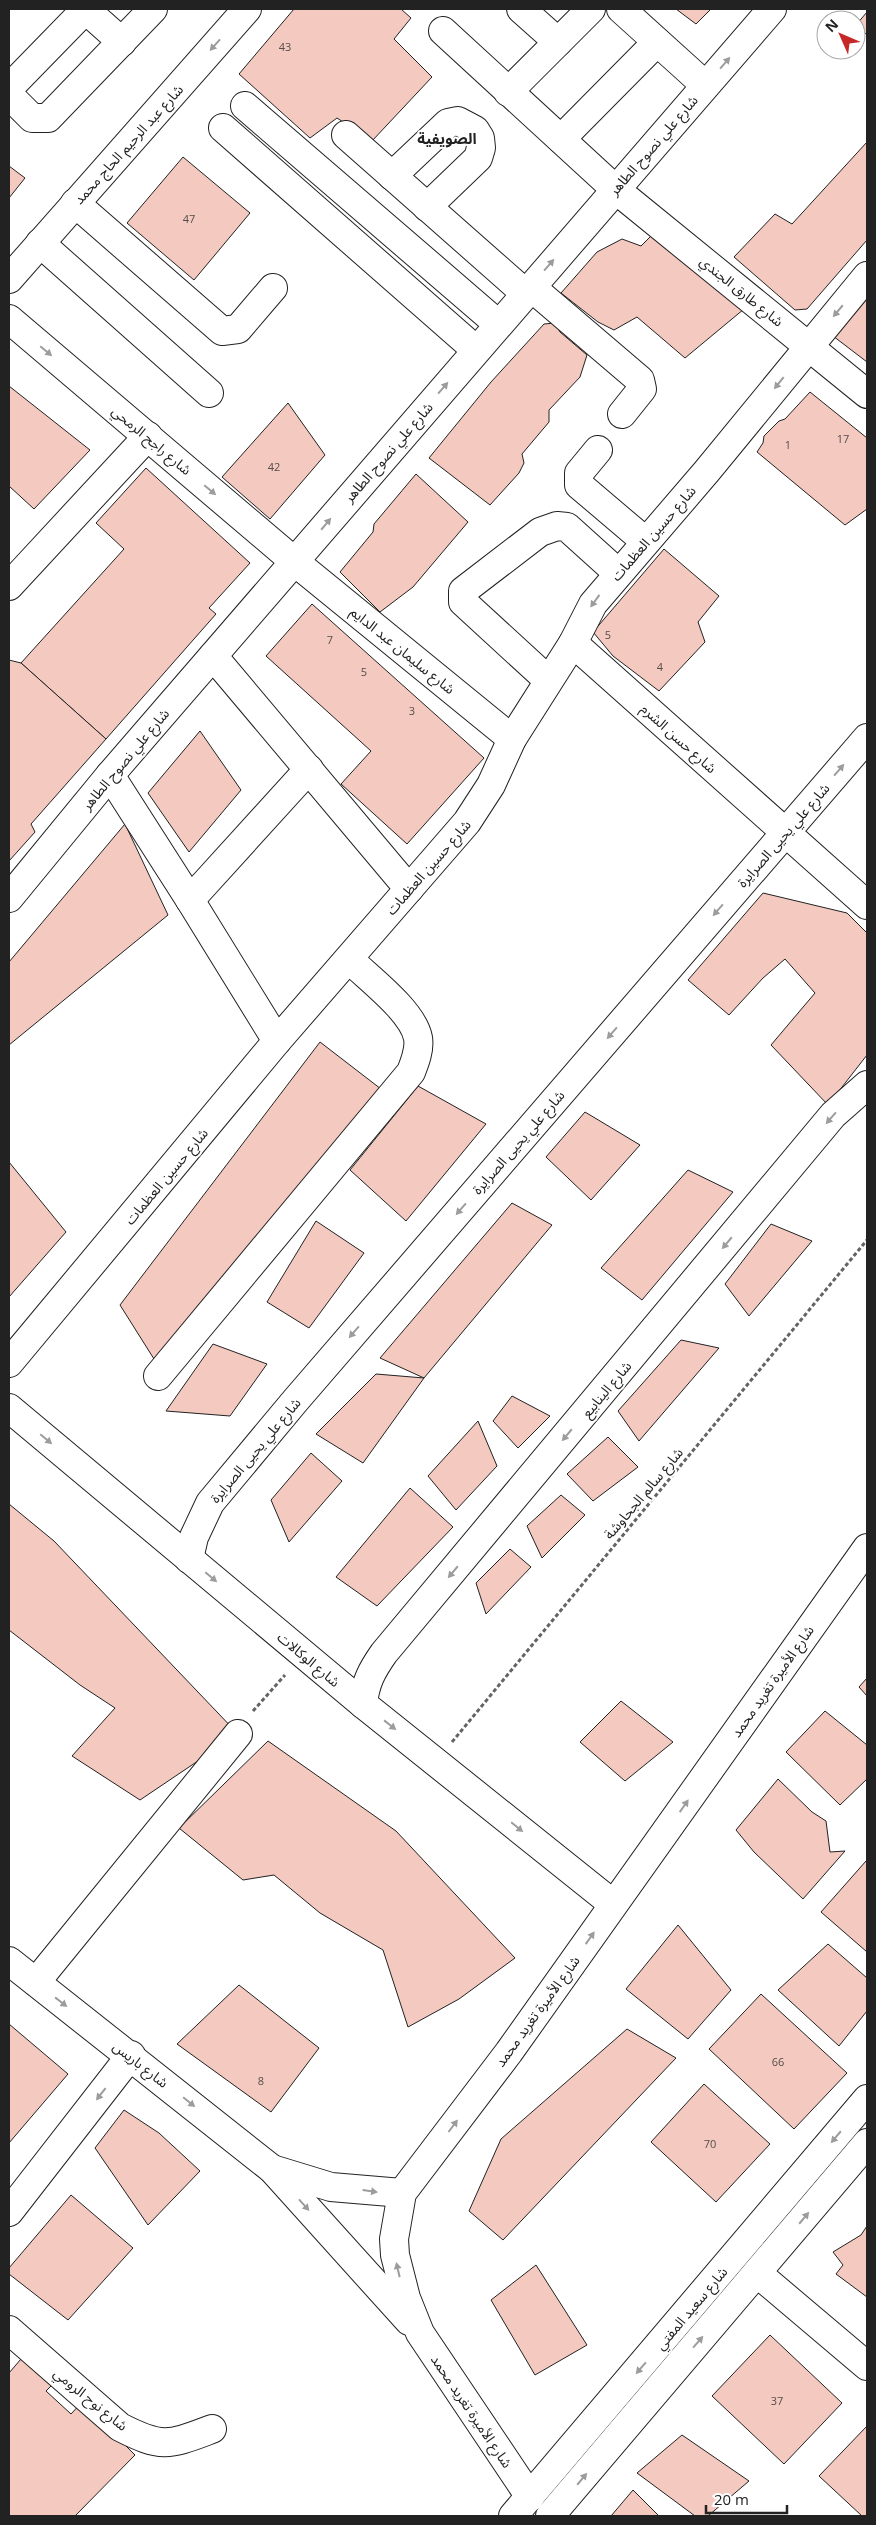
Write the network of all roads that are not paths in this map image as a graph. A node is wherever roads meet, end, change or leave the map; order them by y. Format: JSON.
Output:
{"nodes":[{"id":1,"x":85,"y":9,"type":"edge"},
{"id":2,"x":153,"y":9,"type":"edge"},
{"id":3,"x":521,"y":9,"type":"edge"},
{"id":4,"x":591,"y":9,"type":"edge"},
{"id":5,"x":621,"y":9,"type":"edge"},
{"id":6,"x":772,"y":9,"type":"edge"},
{"id":7,"x":244,"y":10,"type":"edge"},
{"id":8,"x":443,"y":31,"type":"dead end"},
{"id":9,"x":122,"y":42,"type":"junction"},
{"id":10,"x":558,"y":42,"type":"junction"},
{"id":11,"x":656,"y":42,"type":"junction"},
{"id":12,"x":705,"y":86,"type":"junction"},
{"id":13,"x":9,"y":88,"type":"edge"},
{"id":14,"x":508,"y":92,"type":"junction"},
{"id":15,"x":9,"y":95,"type":"edge"},
{"id":16,"x":245,"y":106,"type":"dead end"},
{"id":17,"x":223,"y":128,"type":"dead end"},
{"id":18,"x":346,"y":135,"type":"dead end"},
{"id":19,"x":560,"y":139,"type":"junction"},
{"id":20,"x":392,"y":176,"type":"junction"},
{"id":21,"x":615,"y":190,"type":"junction"},
{"id":22,"x":75,"y":203,"type":"junction"},
{"id":23,"x":427,"y":207,"type":"junction"},
{"id":24,"x":40,"y":243,"type":"junction"},
{"id":25,"x":867,"y":276,"type":"edge"},
{"id":26,"x":9,"y":279,"type":"edge"},
{"id":27,"x":272,"y":288,"type":"dead end"},
{"id":28,"x":528,"y":290,"type":"junction"},
{"id":29,"x":9,"y":319,"type":"edge"},
{"id":30,"x":498,"y":324,"type":"junction"},
{"id":31,"x":810,"y":345,"type":"junction"},
{"id":32,"x":476,"y":350,"type":"junction"},
{"id":33,"x":209,"y":393,"type":"dead end"},
{"id":34,"x":867,"y":394,"type":"edge"},
{"id":35,"x":622,"y":414,"type":"dead end"},
{"id":36,"x":148,"y":436,"type":"junction"},
{"id":37,"x":598,"y":450,"type":"dead end"},
{"id":38,"x":645,"y":541,"type":"junction"},
{"id":39,"x":295,"y":562,"type":"junction"},
{"id":40,"x":618,"y":573,"type":"junction"},
{"id":41,"x":9,"y":586,"type":"edge"},
{"id":42,"x":573,"y":642,"type":"junction"},
{"id":43,"x":213,"y":656,"type":"junction"},
{"id":44,"x":548,"y":680,"type":"junction"},
{"id":45,"x":867,"y":738,"type":"edge"},
{"id":46,"x":512,"y":739,"type":"junction"},
{"id":47,"x":309,"y":769,"type":"junction"},
{"id":48,"x":110,"y":776,"type":"junction"},
{"id":49,"x":784,"y":833,"type":"junction"},
{"id":50,"x":409,"y":889,"type":"junction"},
{"id":51,"x":9,"y":898,"type":"edge"},
{"id":52,"x":190,"y":900,"type":"junction"},
{"id":53,"x":867,"y":905,"type":"edge"},
{"id":54,"x":349,"y":959,"type":"junction"},
{"id":55,"x":277,"y":1041,"type":"junction"},
{"id":56,"x":867,"y":1085,"type":"edge"},
{"id":57,"x":9,"y":1363,"type":"edge"},
{"id":58,"x":158,"y":1376,"type":"dead end"},
{"id":59,"x":9,"y":1408,"type":"edge"},
{"id":60,"x":867,"y":1548,"type":"edge"},
{"id":61,"x":189,"y":1559,"type":"junction"},
{"id":62,"x":363,"y":1704,"type":"junction"},
{"id":63,"x":238,"y":1734,"type":"dead end"},
{"id":64,"x":613,"y":1904,"type":"junction"},
{"id":65,"x":9,"y":1961,"type":"edge"},
{"id":66,"x":36,"y":1982,"type":"junction"},
{"id":67,"x":131,"y":2056,"type":"junction"},
{"id":68,"x":867,"y":2100,"type":"edge"},
{"id":69,"x":867,"y":2143,"type":"edge"},
{"id":70,"x":272,"y":2169,"type":"junction"},
{"id":71,"x":402,"y":2193,"type":"junction"},
{"id":72,"x":9,"y":2212,"type":"edge"},
{"id":73,"x":757,"y":2273,"type":"junction"},
{"id":74,"x":9,"y":2330,"type":"edge"},
{"id":75,"x":420,"y":2333,"type":"junction"},
{"id":76,"x":867,"y":2366,"type":"edge"},
{"id":77,"x":212,"y":2429,"type":"dead end"},
{"id":78,"x":522,"y":2506,"type":"edge"},
{"id":79,"x":550,"y":2516,"type":"edge"}],
"edges":[{"from":1,"to":9,"type":"street"},
{"from":1,"to":13,"type":"street"},
{"from":2,"to":9,"type":"street"},
{"from":3,"to":10,"type":"street"},
{"from":4,"to":10,"type":"street"},
{"from":5,"to":11,"type":"street"},
{"from":12,"to":6,"type":"street","name":"شارع علي نصوح الطاهر","one_way":true},
{"from":7,"to":22,"type":"street","name":"شارع عبد الرحيم الحاج محمد","one_way":true},
{"from":8,"to":14,"type":"street","name":"شارع طارق الجندي"},
{"from":9,"to":15,"type":"street"},
{"from":10,"to":14,"type":"street"},
{"from":11,"to":12,"type":"street"},
{"from":11,"to":19,"type":"street"},
{"from":12,"to":21,"type":"street","name":"شارع علي نصوح الطاهر"},
{"from":14,"to":19,"type":"street","name":"شارع طارق الجندي"},
{"from":16,"to":30,"type":"street"},
{"from":17,"to":32,"type":"street"},
{"from":18,"to":20,"type":"street"},
{"from":19,"to":21,"type":"street","name":"شارع طارق الجندي"},
{"from":20,"to":23,"type":"street"},
{"from":20,"to":23,"type":"street"},
{"from":28,"to":21,"type":"street","name":"شارع علي نصوح الطاهر","one_way":true},
{"from":21,"to":31,"type":"street","name":"شارع طارق الجندي"},
{"from":22,"to":24,"type":"street","name":"شارع عبد الرحيم الحاج محمد"},
{"from":22,"to":27,"type":"street"},
{"from":23,"to":28,"type":"street"},
{"from":24,"to":26,"type":"street","name":"شارع عبد الرحيم الحاج محمد"},
{"from":24,"to":33,"type":"street"},
{"from":25,"to":31,"type":"street","name":"شارع حسين العظمات","one_way":true},
{"from":28,"to":30,"type":"street","name":"شارع علي نصوح الطاهر"},
{"from":28,"to":35,"type":"street"},
{"from":29,"to":36,"type":"street","name":"شارع راجح الرمحي","one_way":true},
{"from":30,"to":32,"type":"street","name":"شارع علي نصوح الطاهر"},
{"from":31,"to":34,"type":"street","name":"شارع طارق الجندي"},
{"from":31,"to":38,"type":"street","name":"شارع حسين العظمات","one_way":true},
{"from":39,"to":32,"type":"street","name":"شارع علي نصوح الطاهر","one_way":true},
{"from":36,"to":39,"type":"street","name":"شارع راجح الرمحي","one_way":true},
{"from":36,"to":41,"type":"street"},
{"from":37,"to":38,"type":"street"},
{"from":38,"to":40,"type":"street","name":"شارع حسين العظمات"},
{"from":39,"to":43,"type":"street","name":"شارع علي نصوح الطاهر"},
{"from":39,"to":46,"type":"street","name":"شارع سليمان عبد الدايم"},
{"from":40,"to":42,"type":"street","name":"شارع حسين العظمات","one_way":true},
{"from":40,"to":44,"type":"street"},
{"from":42,"to":44,"type":"street","name":"شارع حسين العظمات"},
{"from":42,"to":49,"type":"street","name":"شارع حسن الشرم"},
{"from":43,"to":47,"type":"street"},
{"from":43,"to":48,"type":"street","name":"شارع علي نصوح الطاهر"},
{"from":44,"to":46,"type":"street","name":"شارع حسين العظمات"},
{"from":49,"to":45,"type":"street","name":"شارع علي يحيى الصرايرة","one_way":true},
{"from":46,"to":50,"type":"street","name":"شارع حسين العظمات"},
{"from":47,"to":50,"type":"street"},
{"from":47,"to":52,"type":"street"},
{"from":48,"to":51,"type":"street","name":"شارع علي نصوح الطاهر"},
{"from":48,"to":52,"type":"street"},
{"from":49,"to":53,"type":"street","name":"شارع حسن الشرم"},
{"from":49,"to":61,"type":"street","name":"شارع علي يحيى الصرايرة","one_way":true},
{"from":50,"to":54,"type":"street","name":"شارع حسين العظمات"},
{"from":52,"to":55,"type":"street"},
{"from":54,"to":55,"type":"street","name":"شارع حسين العظمات"},
{"from":54,"to":58,"type":"street"},
{"from":55,"to":57,"type":"street","name":"شارع حسين العظمات"},
{"from":56,"to":62,"type":"street","name":"شارع الينابيع","one_way":true},
{"from":59,"to":61,"type":"street","name":"شارع الوكالات","one_way":true},
{"from":64,"to":60,"type":"street","name":"شارع الأميرة تغريد محمد","one_way":true},
{"from":61,"to":62,"type":"street","name":"شارع الوكالات","one_way":true},
{"from":62,"to":64,"type":"street","name":"شارع الوكالات","one_way":true},
{"from":63,"to":66,"type":"street"},
{"from":71,"to":64,"type":"street","name":"شارع الأميرة تغريد محمد","one_way":true},
{"from":65,"to":66,"type":"street","name":"شارع باريس"},
{"from":66,"to":67,"type":"street","name":"شارع باريس","one_way":true},
{"from":67,"to":70,"type":"street","name":"شارع باريس","one_way":true},
{"from":67,"to":72,"type":"street","one_way":true},
{"from":68,"to":78,"type":"street","name":"شارع سعيد المفتي","one_way":true},
{"from":73,"to":69,"type":"street","name":"شارع سعيد المفتي","one_way":true},
{"from":70,"to":71,"type":"street","name":"شارع باريس","one_way":true},
{"from":70,"to":75,"type":"street","name":"شارع باريس","one_way":true},
{"from":75,"to":71,"type":"street","name":"شارع الأميرة تغريد محمد","one_way":true},
{"from":73,"to":76,"type":"street"},
{"from":79,"to":73,"type":"street","name":"شارع سعيد المفتي","one_way":true},
{"from":74,"to":77,"type":"street","name":"شارع نوح الرومي"},
{"from":75,"to":78,"type":"street","name":"شارع الأميرة تغريد محمد"}]}
